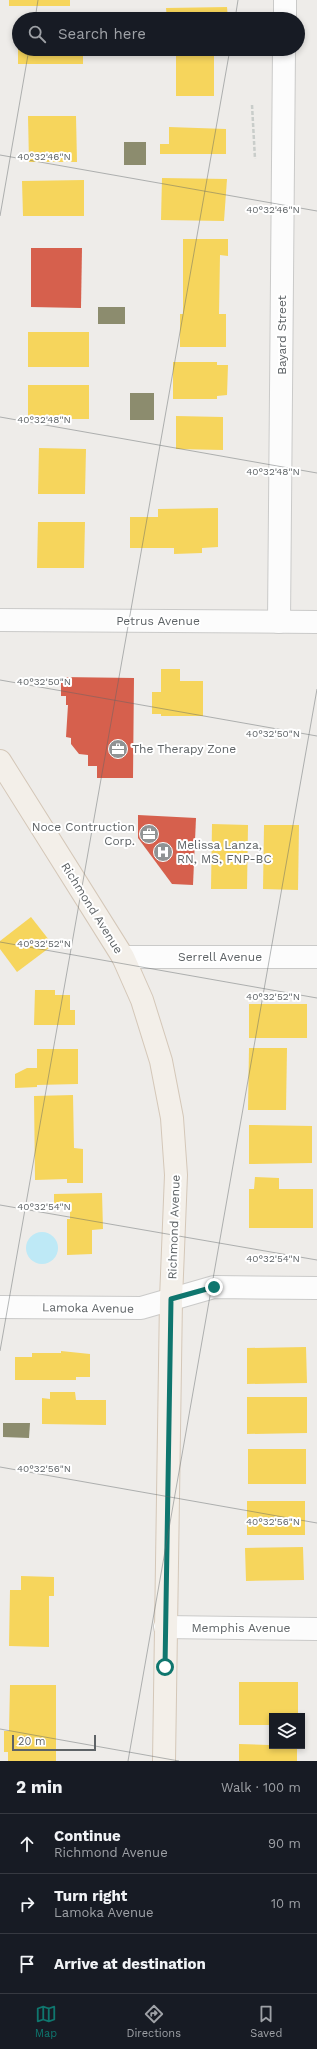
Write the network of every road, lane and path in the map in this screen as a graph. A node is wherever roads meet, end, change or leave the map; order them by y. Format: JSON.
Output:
{"nodes":[{"id":1,"x":285,"y":0,"type":"edge"},
{"id":2,"x":285,"y":12,"type":"edge"},
{"id":3,"x":284,"y":56,"type":"edge"},
{"id":4,"x":252,"y":105,"type":"dead end"},
{"id":5,"x":256,"y":166,"type":"dead end"},
{"id":6,"x":0,"y":620,"type":"edge"},
{"id":7,"x":279,"y":622,"type":"junction"},
{"id":8,"x":317,"y":622,"type":"edge"},
{"id":9,"x":0,"y":761,"type":"edge"},
{"id":10,"x":123,"y":957,"type":"junction"},
{"id":11,"x":317,"y":957,"type":"edge"},
{"id":12,"x":317,"y":1288,"type":"edge"},
{"id":13,"x":171,"y":1299,"type":"junction"},
{"id":14,"x":0,"y":1307,"type":"edge"},
{"id":15,"x":165,"y":1627,"type":"junction"},
{"id":16,"x":317,"y":1629,"type":"edge"},
{"id":17,"x":164,"y":1761,"type":"edge"}],
"edges":[{"from":1,"to":2,"type":"street"},
{"from":3,"to":7,"type":"street","name":"Bayard Street"},
{"from":4,"to":5,"type":"path"},
{"from":6,"to":7,"type":"street","name":"Petrus Avenue"},
{"from":7,"to":8,"type":"street","name":"Petrus Avenue"},
{"from":9,"to":10,"type":"main road","name":"Richmond Avenue"},
{"from":10,"to":11,"type":"street","name":"Serrell Avenue"},
{"from":10,"to":13,"type":"main road","name":"Richmond Avenue"},
{"from":12,"to":13,"type":"street","name":"Lamoka Avenue"},
{"from":13,"to":14,"type":"street","name":"Lamoka Avenue"},
{"from":13,"to":15,"type":"main road","name":"Richmond Avenue"},
{"from":15,"to":16,"type":"street","name":"Memphis Avenue"},
{"from":15,"to":17,"type":"main road","name":"Richmond Avenue"}]}
